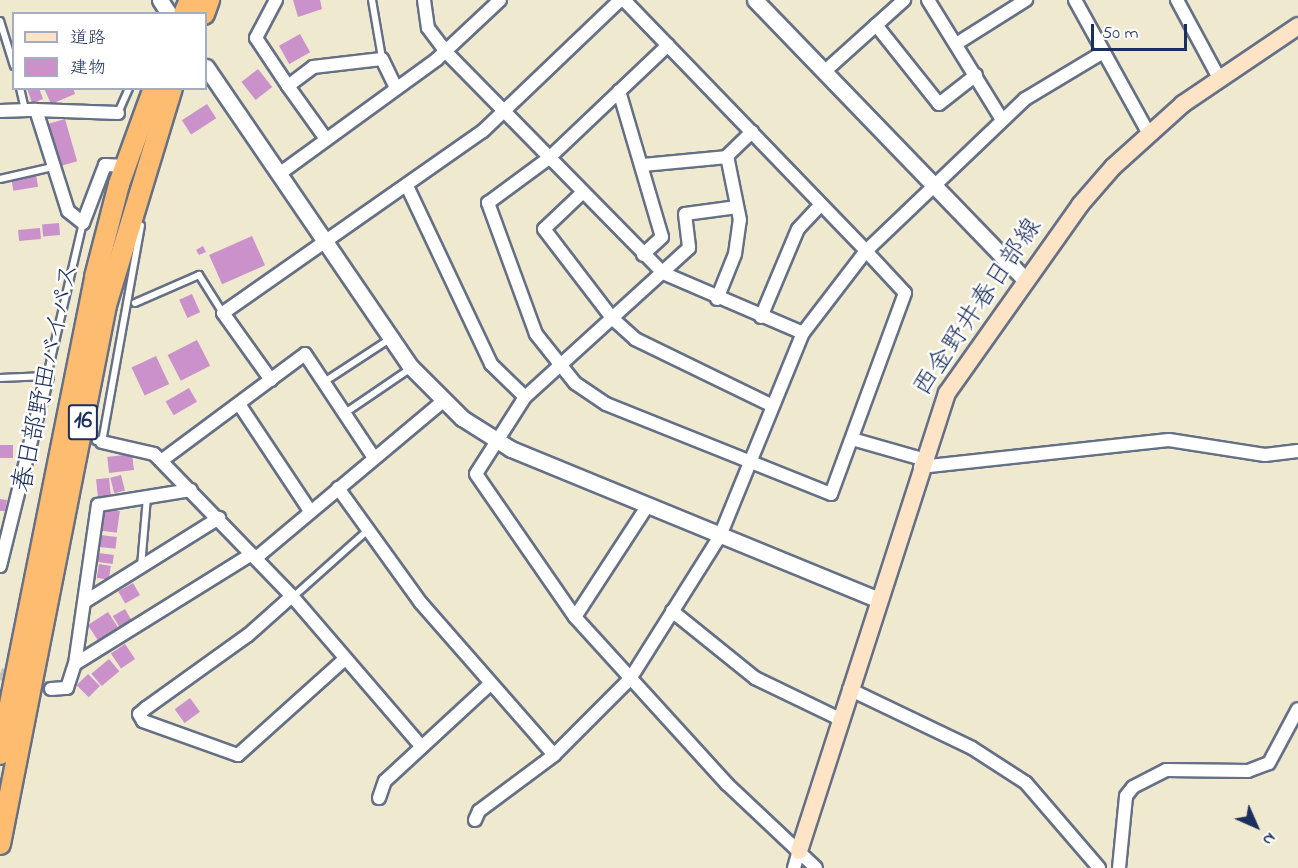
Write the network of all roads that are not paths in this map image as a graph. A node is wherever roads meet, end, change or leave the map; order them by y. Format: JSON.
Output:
{"nodes":[{"id":1,"x":190,"y":0,"type":"edge"},
{"id":2,"x":276,"y":0,"type":"edge"},
{"id":3,"x":372,"y":0,"type":"edge"},
{"id":4,"x":424,"y":0,"type":"edge"},
{"id":5,"x":500,"y":0,"type":"edge"},
{"id":6,"x":622,"y":0,"type":"edge"},
{"id":7,"x":755,"y":0,"type":"edge"},
{"id":8,"x":904,"y":0,"type":"edge"},
{"id":9,"x":928,"y":0,"type":"edge"},
{"id":10,"x":1026,"y":0,"type":"edge"},
{"id":11,"x":1075,"y":0,"type":"edge"},
{"id":12,"x":1177,"y":0,"type":"edge"},
{"id":13,"x":168,"y":10,"type":"edge"},
{"id":14,"x":0,"y":21,"type":"edge"},
{"id":15,"x":876,"y":25,"type":"junction"},
{"id":16,"x":1298,"y":26,"type":"edge"},
{"id":17,"x":956,"y":44,"type":"junction"},
{"id":18,"x":668,"y":45,"type":"junction"},
{"id":19,"x":446,"y":52,"type":"junction"},
{"id":20,"x":1102,"y":53,"type":"junction"},
{"id":21,"x":382,"y":59,"type":"junction"},
{"id":22,"x":12,"y":60,"type":"edge"},
{"id":23,"x":207,"y":68,"type":"edge"},
{"id":24,"x":824,"y":72,"type":"junction"},
{"id":25,"x":976,"y":75,"type":"junction"},
{"id":26,"x":1219,"y":78,"type":"junction"},
{"id":27,"x":288,"y":86,"type":"junction"},
{"id":28,"x":396,"y":88,"type":"junction"},
{"id":29,"x":21,"y":90,"type":"edge"},
{"id":30,"x":128,"y":90,"type":"edge"},
{"id":31,"x":153,"y":90,"type":"edge"},
{"id":32,"x":171,"y":90,"type":"edge"},
{"id":33,"x":619,"y":91,"type":"junction"},
{"id":34,"x":30,"y":108,"type":"junction"},
{"id":35,"x":0,"y":111,"type":"edge"},
{"id":36,"x":505,"y":112,"type":"junction"},
{"id":37,"x":118,"y":113,"type":"joint"},
{"id":38,"x":1002,"y":120,"type":"junction"},
{"id":39,"x":752,"y":132,"type":"junction"},
{"id":40,"x":1148,"y":132,"type":"junction"},
{"id":41,"x":326,"y":139,"type":"junction"},
{"id":42,"x":728,"y":157,"type":"junction"},
{"id":43,"x":549,"y":159,"type":"junction"},
{"id":44,"x":644,"y":165,"type":"junction"},
{"id":45,"x":126,"y":166,"type":"junction"},
{"id":46,"x":53,"y":167,"type":"junction"},
{"id":47,"x":279,"y":174,"type":"junction"},
{"id":48,"x":0,"y":179,"type":"edge"},
{"id":49,"x":407,"y":186,"type":"junction"},
{"id":50,"x":932,"y":186,"type":"junction"},
{"id":51,"x":582,"y":193,"type":"junction"},
{"id":52,"x":820,"y":205,"type":"junction"},
{"id":53,"x":737,"y":207,"type":"junction"},
{"id":54,"x":135,"y":221,"type":"junction"},
{"id":55,"x":83,"y":223,"type":"junction"},
{"id":56,"x":325,"y":243,"type":"junction"},
{"id":57,"x":866,"y":250,"type":"junction"},
{"id":58,"x":643,"y":255,"type":"junction"},
{"id":59,"x":663,"y":273,"type":"junction"},
{"id":60,"x":1026,"y":280,"type":"junction"},
{"id":61,"x":717,"y":298,"type":"junction"},
{"id":62,"x":135,"y":303,"type":"dead end"},
{"id":63,"x":223,"y":313,"type":"junction"},
{"id":64,"x":761,"y":317,"type":"junction"},
{"id":65,"x":612,"y":318,"type":"junction"},
{"id":66,"x":803,"y":333,"type":"junction"},
{"id":67,"x":390,"y":338,"type":"junction"},
{"id":68,"x":558,"y":366,"type":"junction"},
{"id":69,"x":411,"y":367,"type":"junction"},
{"id":70,"x":47,"y":376,"type":"junction"},
{"id":71,"x":0,"y":378,"type":"edge"},
{"id":72,"x":271,"y":380,"type":"junction"},
{"id":73,"x":324,"y":382,"type":"junction"},
{"id":74,"x":525,"y":397,"type":"junction"},
{"id":75,"x":442,"y":402,"type":"junction"},
{"id":76,"x":239,"y":404,"type":"junction"},
{"id":77,"x":773,"y":406,"type":"junction"},
{"id":78,"x":345,"y":413,"type":"junction"},
{"id":79,"x":852,"y":439,"type":"junction"},
{"id":80,"x":497,"y":441,"type":"junction"},
{"id":81,"x":99,"y":442,"type":"joint"},
{"id":82,"x":1298,"y":451,"type":"edge"},
{"id":83,"x":374,"y":458,"type":"junction"},
{"id":84,"x":161,"y":461,"type":"junction"},
{"id":85,"x":752,"y":461,"type":"junction"},
{"id":86,"x":921,"y":463,"type":"junction"},
{"id":87,"x":338,"y":488,"type":"junction"},
{"id":88,"x":191,"y":490,"type":"junction"},
{"id":89,"x":147,"y":497,"type":"junction"},
{"id":90,"x":648,"y":505,"type":"junction"},
{"id":91,"x":310,"y":511,"type":"junction"},
{"id":92,"x":219,"y":518,"type":"junction"},
{"id":93,"x":368,"y":530,"type":"junction"},
{"id":94,"x":4,"y":532,"type":"edge"},
{"id":95,"x":720,"y":536,"type":"junction"},
{"id":96,"x":254,"y":556,"type":"junction"},
{"id":97,"x":0,"y":566,"type":"edge"},
{"id":98,"x":141,"y":567,"type":"junction"},
{"id":99,"x":292,"y":597,"type":"junction"},
{"id":100,"x":877,"y":599,"type":"junction"},
{"id":101,"x":86,"y":601,"type":"junction"},
{"id":102,"x":672,"y":611,"type":"junction"},
{"id":103,"x":575,"y":617,"type":"junction"},
{"id":104,"x":345,"y":659,"type":"junction"},
{"id":105,"x":75,"y":664,"type":"junction"},
{"id":106,"x":630,"y":680,"type":"junction"},
{"id":107,"x":490,"y":684,"type":"junction"},
{"id":108,"x":51,"y":689,"type":"dead end"},
{"id":109,"x":849,"y":689,"type":"junction"},
{"id":110,"x":1298,"y":710,"type":"edge"},
{"id":111,"x":840,"y":719,"type":"junction"},
{"id":112,"x":422,"y":747,"type":"junction"},
{"id":113,"x":554,"y":755,"type":"junction"},
{"id":114,"x":8,"y":758,"type":"edge"},
{"id":115,"x":379,"y":798,"type":"dead end"},
{"id":116,"x":475,"y":820,"type":"dead end"},
{"id":117,"x":0,"y":844,"type":"edge"},
{"id":118,"x":799,"y":851,"type":"junction"},
{"id":119,"x":794,"y":868,"type":"edge"},
{"id":120,"x":816,"y":868,"type":"edge"},
{"id":121,"x":1099,"y":868,"type":"edge"},
{"id":122,"x":1119,"y":868,"type":"edge"}],
"edges":[{"from":1,"to":13,"type":"highway"},
{"from":2,"to":27,"type":"street"},
{"from":3,"to":21,"type":"lane"},
{"from":4,"to":19,"type":"street"},
{"from":5,"to":19,"type":"street"},
{"from":6,"to":18,"type":"street"},
{"from":6,"to":36,"type":"street"},
{"from":7,"to":24,"type":"street"},
{"from":8,"to":15,"type":"street"},
{"from":9,"to":17,"type":"street"},
{"from":10,"to":17,"type":"street"},
{"from":11,"to":20,"type":"street"},
{"from":12,"to":26,"type":"street"},
{"from":14,"to":22,"type":"lane"},
{"from":15,"to":24,"type":"street"},
{"from":15,"to":25,"type":"street"},
{"from":16,"to":26,"type":"main road","name":"西金野井春日部線"},
{"from":17,"to":25,"type":"street"},
{"from":18,"to":33,"type":"street"},
{"from":18,"to":39,"type":"street"},
{"from":19,"to":28,"type":"street"},
{"from":19,"to":36,"type":"street"},
{"from":20,"to":38,"type":"street"},
{"from":20,"to":40,"type":"street"},
{"from":21,"to":27,"type":"street"},
{"from":21,"to":28,"type":"street"},
{"from":23,"to":47,"type":"street"},
{"from":24,"to":50,"type":"street"},
{"from":25,"to":38,"type":"street"},
{"from":26,"to":40,"type":"main road","name":"西金野井春日部線"},
{"from":27,"to":41,"type":"street"},
{"from":28,"to":41,"type":"street"},
{"from":29,"to":34,"type":"lane"},
{"from":30,"to":37,"type":"lane"},
{"from":31,"to":45,"type":"highway","name":"春日部野田バイパス","number":"16"},
{"from":32,"to":54,"type":"highway","name":"春日部野田バイパス","number":"16"},
{"from":33,"to":43,"type":"street"},
{"from":33,"to":44,"type":"street"},
{"from":34,"to":35,"type":"street"},
{"from":34,"to":37,"type":"street"},
{"from":34,"to":46,"type":"street"},
{"from":36,"to":43,"type":"street"},
{"from":36,"to":49,"type":"street"},
{"from":38,"to":50,"type":"street"},
{"from":39,"to":42,"type":"street"},
{"from":39,"to":52,"type":"street"},
{"from":40,"to":60,"type":"main road","name":"西金野井春日部線"},
{"from":41,"to":47,"type":"street"},
{"from":42,"to":44,"type":"street"},
{"from":42,"to":53,"type":"street"},
{"from":43,"to":51,"type":"street"},
{"from":43,"to":68,"type":"street"},
{"from":44,"to":58,"type":"street"},
{"from":45,"to":55,"type":"street"},
{"from":45,"to":114,"type":"highway","name":"春日部野田バイパス","number":"16"},
{"from":46,"to":48,"type":"lane"},
{"from":46,"to":55,"type":"street"},
{"from":47,"to":56,"type":"street"},
{"from":49,"to":56,"type":"street"},
{"from":49,"to":74,"type":"street"},
{"from":50,"to":57,"type":"street"},
{"from":50,"to":60,"type":"street"},
{"from":51,"to":58,"type":"street"},
{"from":51,"to":65,"type":"street"},
{"from":52,"to":57,"type":"street"},
{"from":52,"to":64,"type":"street"},
{"from":53,"to":59,"type":"street"},
{"from":53,"to":61,"type":"street"},
{"from":54,"to":81,"type":"lane"},
{"from":54,"to":114,"type":"highway","name":"春日部野田バイパス","number":"16"},
{"from":55,"to":70,"type":"lane"},
{"from":56,"to":63,"type":"street"},
{"from":56,"to":67,"type":"street"},
{"from":57,"to":66,"type":"street"},
{"from":57,"to":79,"type":"street"},
{"from":58,"to":59,"type":"street"},
{"from":59,"to":61,"type":"street"},
{"from":59,"to":65,"type":"street"},
{"from":60,"to":86,"type":"main road","name":"西金野井春日部線"},
{"from":61,"to":64,"type":"street"},
{"from":62,"to":63,"type":"lane"},
{"from":63,"to":72,"type":"street"},
{"from":64,"to":66,"type":"street"},
{"from":65,"to":68,"type":"street"},
{"from":65,"to":77,"type":"street"},
{"from":66,"to":77,"type":"street"},
{"from":67,"to":69,"type":"street"},
{"from":67,"to":73,"type":"lane"},
{"from":68,"to":74,"type":"street"},
{"from":68,"to":85,"type":"street"},
{"from":69,"to":75,"type":"street"},
{"from":69,"to":78,"type":"lane"},
{"from":70,"to":71,"type":"lane"},
{"from":70,"to":94,"type":"street"},
{"from":72,"to":73,"type":"street"},
{"from":72,"to":76,"type":"street"},
{"from":73,"to":78,"type":"street"},
{"from":74,"to":80,"type":"street"},
{"from":75,"to":80,"type":"street"},
{"from":75,"to":83,"type":"street"},
{"from":76,"to":84,"type":"street"},
{"from":76,"to":91,"type":"street"},
{"from":77,"to":85,"type":"street"},
{"from":78,"to":83,"type":"street"},
{"from":79,"to":85,"type":"street"},
{"from":79,"to":86,"type":"street"},
{"from":80,"to":90,"type":"street"},
{"from":80,"to":103,"type":"street"},
{"from":81,"to":84,"type":"street"},
{"from":82,"to":86,"type":"street"},
{"from":83,"to":87,"type":"street"},
{"from":84,"to":88,"type":"street"},
{"from":85,"to":95,"type":"street"},
{"from":86,"to":100,"type":"main road","name":"西金野井春日部線"},
{"from":87,"to":91,"type":"street"},
{"from":87,"to":93,"type":"street"},
{"from":88,"to":89,"type":"street"},
{"from":88,"to":92,"type":"street"},
{"from":89,"to":98,"type":"lane"},
{"from":89,"to":101,"type":"street"},
{"from":90,"to":95,"type":"street"},
{"from":90,"to":103,"type":"street"},
{"from":91,"to":96,"type":"street"},
{"from":92,"to":96,"type":"street"},
{"from":92,"to":98,"type":"street"},
{"from":93,"to":99,"type":"lane"},
{"from":93,"to":107,"type":"street"},
{"from":94,"to":97,"type":"street"},
{"from":95,"to":100,"type":"street"},
{"from":95,"to":102,"type":"street"},
{"from":96,"to":99,"type":"street"},
{"from":96,"to":105,"type":"street"},
{"from":98,"to":101,"type":"street"},
{"from":99,"to":104,"type":"street"},
{"from":99,"to":104,"type":"street"},
{"from":100,"to":109,"type":"main road","name":"西金野井春日部線"},
{"from":101,"to":105,"type":"street"},
{"from":102,"to":106,"type":"street"},
{"from":102,"to":111,"type":"street"},
{"from":103,"to":106,"type":"street"},
{"from":104,"to":112,"type":"street"},
{"from":105,"to":108,"type":"street"},
{"from":106,"to":113,"type":"street"},
{"from":106,"to":118,"type":"street"},
{"from":107,"to":112,"type":"street"},
{"from":107,"to":113,"type":"street"},
{"from":109,"to":111,"type":"main road","name":"西金野井春日部線"},
{"from":109,"to":121,"type":"street"},
{"from":110,"to":122,"type":"street"},
{"from":111,"to":118,"type":"main road","name":"西金野井春日部線"},
{"from":112,"to":115,"type":"street"},
{"from":113,"to":116,"type":"street"},
{"from":114,"to":117,"type":"highway","name":"春日部野田バイパス","number":"16"},
{"from":118,"to":119,"type":"street"},
{"from":118,"to":120,"type":"street"}]}
